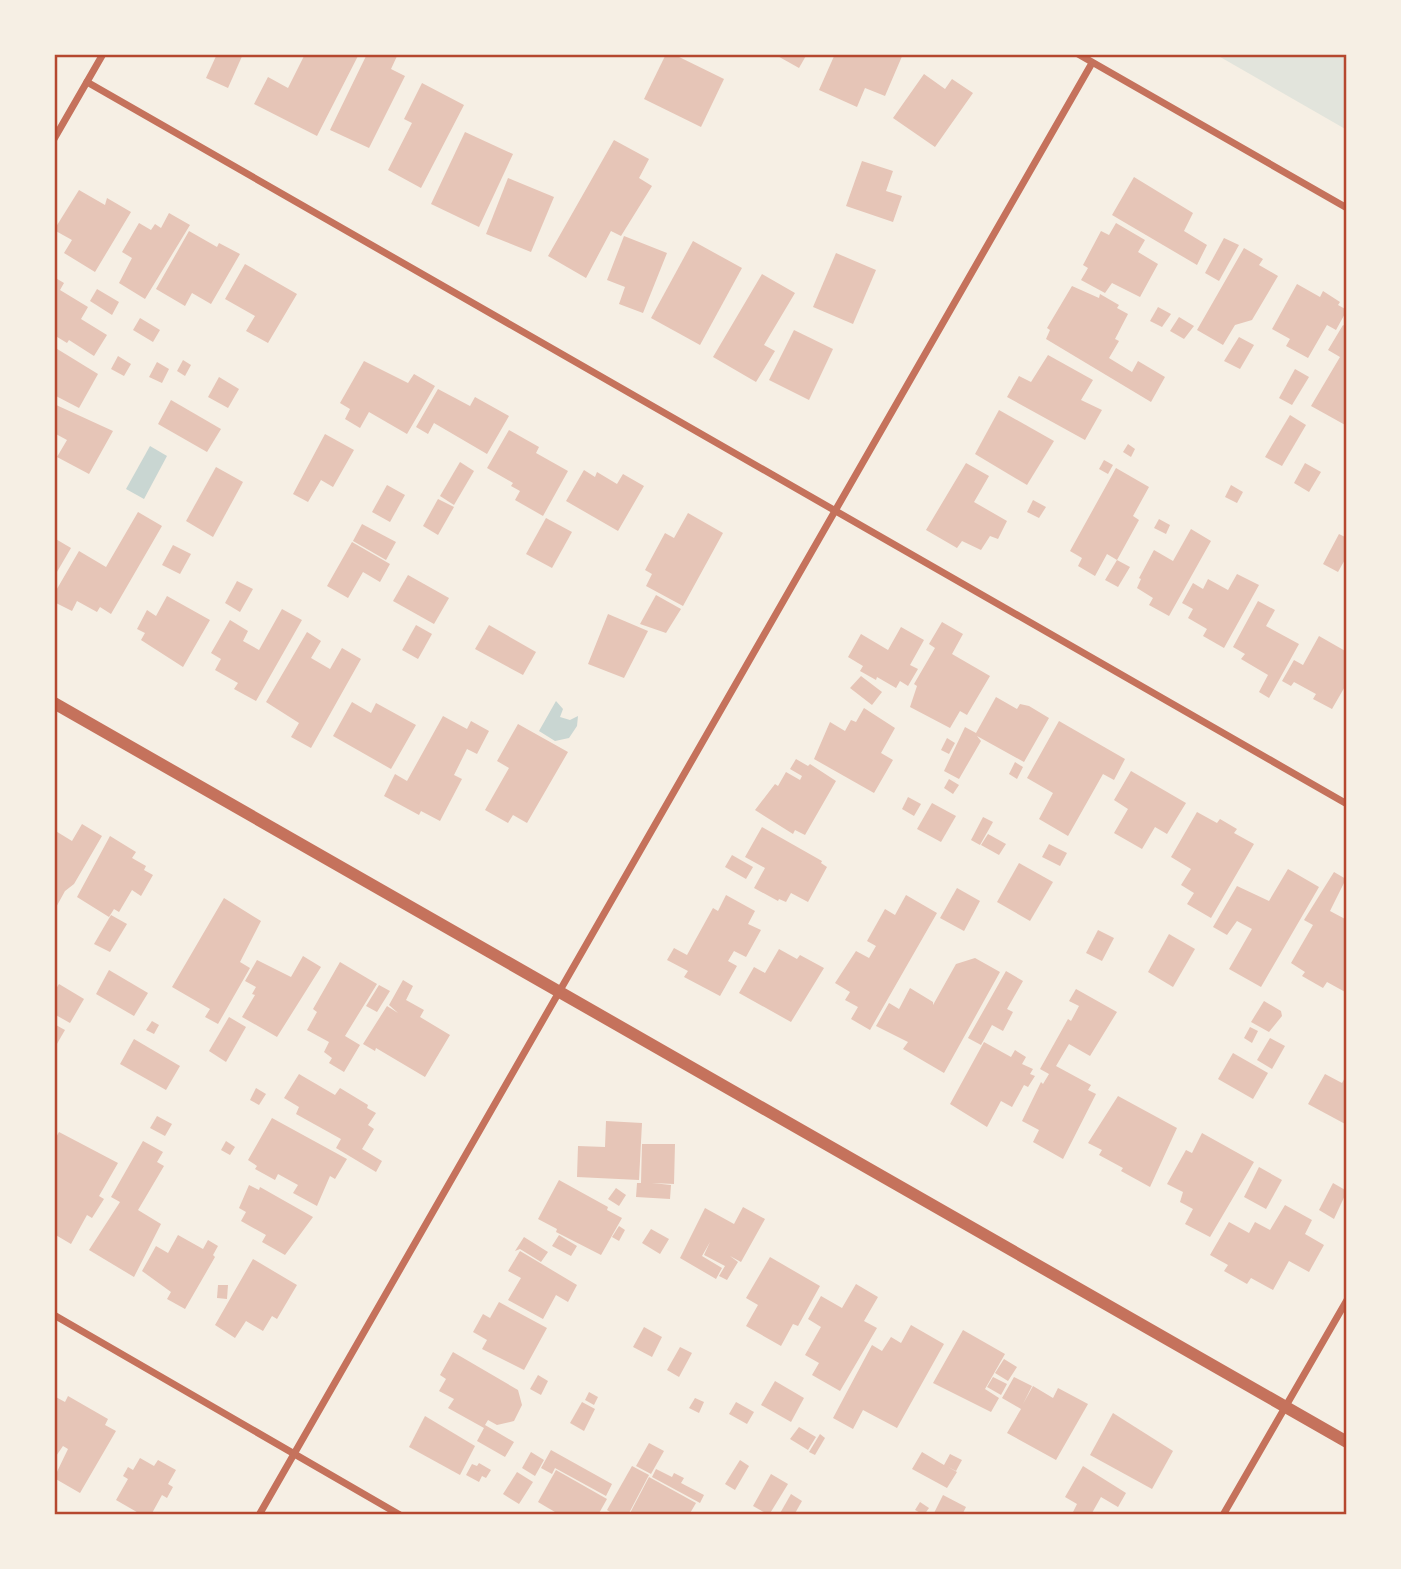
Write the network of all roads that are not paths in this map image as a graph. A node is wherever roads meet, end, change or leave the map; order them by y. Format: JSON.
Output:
{"nodes":[{"id":1,"x":103,"y":54,"type":"edge"},
{"id":2,"x":1077,"y":54,"type":"edge"},
{"id":3,"x":1092,"y":63,"type":"junction"},
{"id":4,"x":87,"y":82,"type":"junction"},
{"id":5,"x":54,"y":139,"type":"edge"},
{"id":6,"x":1347,"y":208,"type":"edge"},
{"id":7,"x":834,"y":510,"type":"junction"},
{"id":8,"x":54,"y":703,"type":"edge"},
{"id":9,"x":1347,"y":804,"type":"edge"},
{"id":10,"x":561,"y":993,"type":"junction"},
{"id":11,"x":1347,"y":1300,"type":"edge"},
{"id":12,"x":54,"y":1315,"type":"edge"},
{"id":13,"x":1286,"y":1407,"type":"junction"},
{"id":14,"x":1347,"y":1442,"type":"edge"},
{"id":15,"x":293,"y":1454,"type":"junction"},
{"id":16,"x":259,"y":1515,"type":"edge"},
{"id":17,"x":400,"y":1515,"type":"edge"},
{"id":18,"x":1223,"y":1515,"type":"edge"}],
"edges":[{"from":1,"to":4,"type":"street"},
{"from":2,"to":3,"type":"street"},
{"from":3,"to":6,"type":"street"},
{"from":3,"to":7,"type":"street"},
{"from":4,"to":5,"type":"street"},
{"from":4,"to":7,"type":"street"},
{"from":7,"to":9,"type":"street"},
{"from":7,"to":10,"type":"street"},
{"from":8,"to":10,"type":"street"},
{"from":10,"to":13,"type":"street"},
{"from":10,"to":15,"type":"street"},
{"from":11,"to":13,"type":"street"},
{"from":12,"to":15,"type":"street"},
{"from":13,"to":14,"type":"street"},
{"from":13,"to":18,"type":"street"},
{"from":15,"to":16,"type":"street"},
{"from":15,"to":17,"type":"street"}]}
